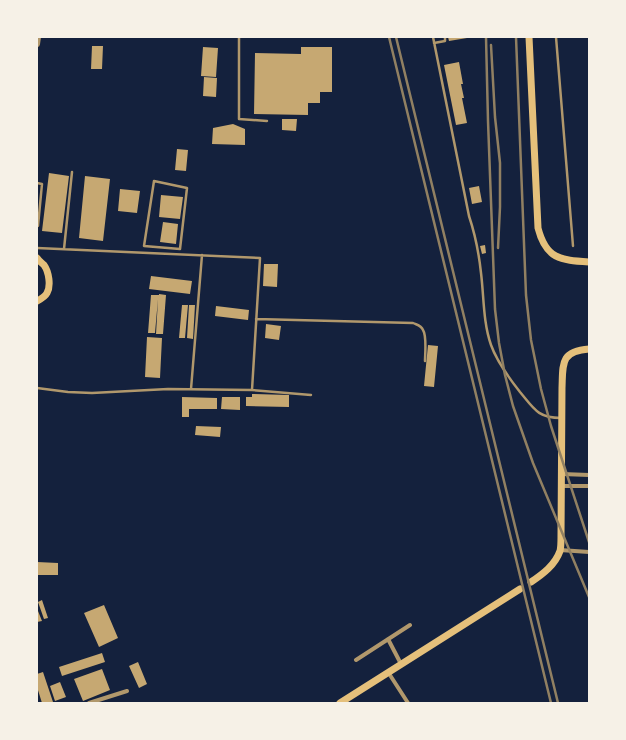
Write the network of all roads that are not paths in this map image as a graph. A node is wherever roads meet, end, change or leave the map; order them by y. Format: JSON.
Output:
{"nodes":[{"id":1,"x":38,"y":37,"type":"edge"},
{"id":2,"x":239,"y":37,"type":"edge"},
{"id":3,"x":433,"y":37,"type":"edge"},
{"id":4,"x":444,"y":37,"type":"edge"},
{"id":5,"x":529,"y":37,"type":"edge"},
{"id":6,"x":556,"y":37,"type":"edge"},
{"id":7,"x":434,"y":43,"type":"junction"},
{"id":8,"x":37,"y":44,"type":"edge"},
{"id":9,"x":267,"y":121,"type":"dead end"},
{"id":10,"x":72,"y":172,"type":"dead end"},
{"id":11,"x":37,"y":183,"type":"edge"},
{"id":12,"x":37,"y":226,"type":"edge"},
{"id":13,"x":573,"y":246,"type":"dead end"},
{"id":14,"x":37,"y":248,"type":"edge"},
{"id":15,"x":64,"y":248,"type":"junction"},
{"id":16,"x":180,"y":249,"type":"junction"},
{"id":17,"x":179,"y":254,"type":"junction"},
{"id":18,"x":202,"y":255,"type":"junction"},
{"id":19,"x":37,"y":258,"type":"edge"},
{"id":20,"x":589,"y":262,"type":"edge"},
{"id":21,"x":37,"y":302,"type":"edge"},
{"id":22,"x":256,"y":319,"type":"junction"},
{"id":23,"x":589,"y":349,"type":"edge"},
{"id":24,"x":425,"y":361,"type":"dead end"},
{"id":25,"x":37,"y":388,"type":"edge"},
{"id":26,"x":191,"y":389,"type":"junction"},
{"id":27,"x":252,"y":390,"type":"junction"},
{"id":28,"x":311,"y":395,"type":"dead end"},
{"id":29,"x":562,"y":418,"type":"junction"},
{"id":30,"x":562,"y":474,"type":"junction"},
{"id":31,"x":589,"y":474,"type":"edge"},
{"id":32,"x":562,"y":486,"type":"junction"},
{"id":33,"x":589,"y":486,"type":"edge"},
{"id":34,"x":560,"y":550,"type":"junction"},
{"id":35,"x":589,"y":552,"type":"edge"},
{"id":36,"x":531,"y":582,"type":"dead end"},
{"id":37,"x":520,"y":589,"type":"dead end"},
{"id":38,"x":410,"y":624,"type":"dead end"},
{"id":39,"x":388,"y":639,"type":"junction"},
{"id":40,"x":356,"y":660,"type":"dead end"},
{"id":41,"x":401,"y":664,"type":"junction"},
{"id":42,"x":388,"y":672,"type":"junction"},
{"id":43,"x":127,"y":690,"type":"dead end"},
{"id":44,"x":89,"y":703,"type":"edge"},
{"id":45,"x":340,"y":703,"type":"edge"},
{"id":46,"x":408,"y":703,"type":"edge"}],
"edges":[{"from":1,"to":8,"type":"street"},
{"from":2,"to":9,"type":"lane"},
{"from":3,"to":7,"type":"lane"},
{"from":4,"to":7,"type":"lane"},
{"from":5,"to":20,"type":"main road"},
{"from":6,"to":13,"type":"lane"},
{"from":7,"to":29,"type":"lane"},
{"from":10,"to":15,"type":"lane"},
{"from":11,"to":12,"type":"lane"},
{"from":14,"to":15,"type":"lane"},
{"from":15,"to":17,"type":"lane"},
{"from":16,"to":16,"type":"lane"},
{"from":16,"to":17,"type":"lane"},
{"from":17,"to":18,"type":"lane"},
{"from":18,"to":22,"type":"lane"},
{"from":18,"to":26,"type":"lane"},
{"from":19,"to":21,"type":"main road"},
{"from":22,"to":24,"type":"lane"},
{"from":22,"to":27,"type":"lane"},
{"from":23,"to":29,"type":"main road"},
{"from":25,"to":26,"type":"lane"},
{"from":26,"to":27,"type":"lane"},
{"from":27,"to":28,"type":"lane"},
{"from":29,"to":30,"type":"main road"},
{"from":30,"to":31,"type":"street"},
{"from":30,"to":32,"type":"main road"},
{"from":32,"to":33,"type":"street"},
{"from":32,"to":34,"type":"main road"},
{"from":34,"to":35,"type":"street"},
{"from":34,"to":36,"type":"main road"},
{"from":37,"to":41,"type":"main road"},
{"from":38,"to":39,"type":"street"},
{"from":39,"to":40,"type":"street"},
{"from":39,"to":41,"type":"street"},
{"from":41,"to":42,"type":"main road"},
{"from":42,"to":45,"type":"main road"},
{"from":42,"to":46,"type":"street"},
{"from":43,"to":44,"type":"street"}]}
